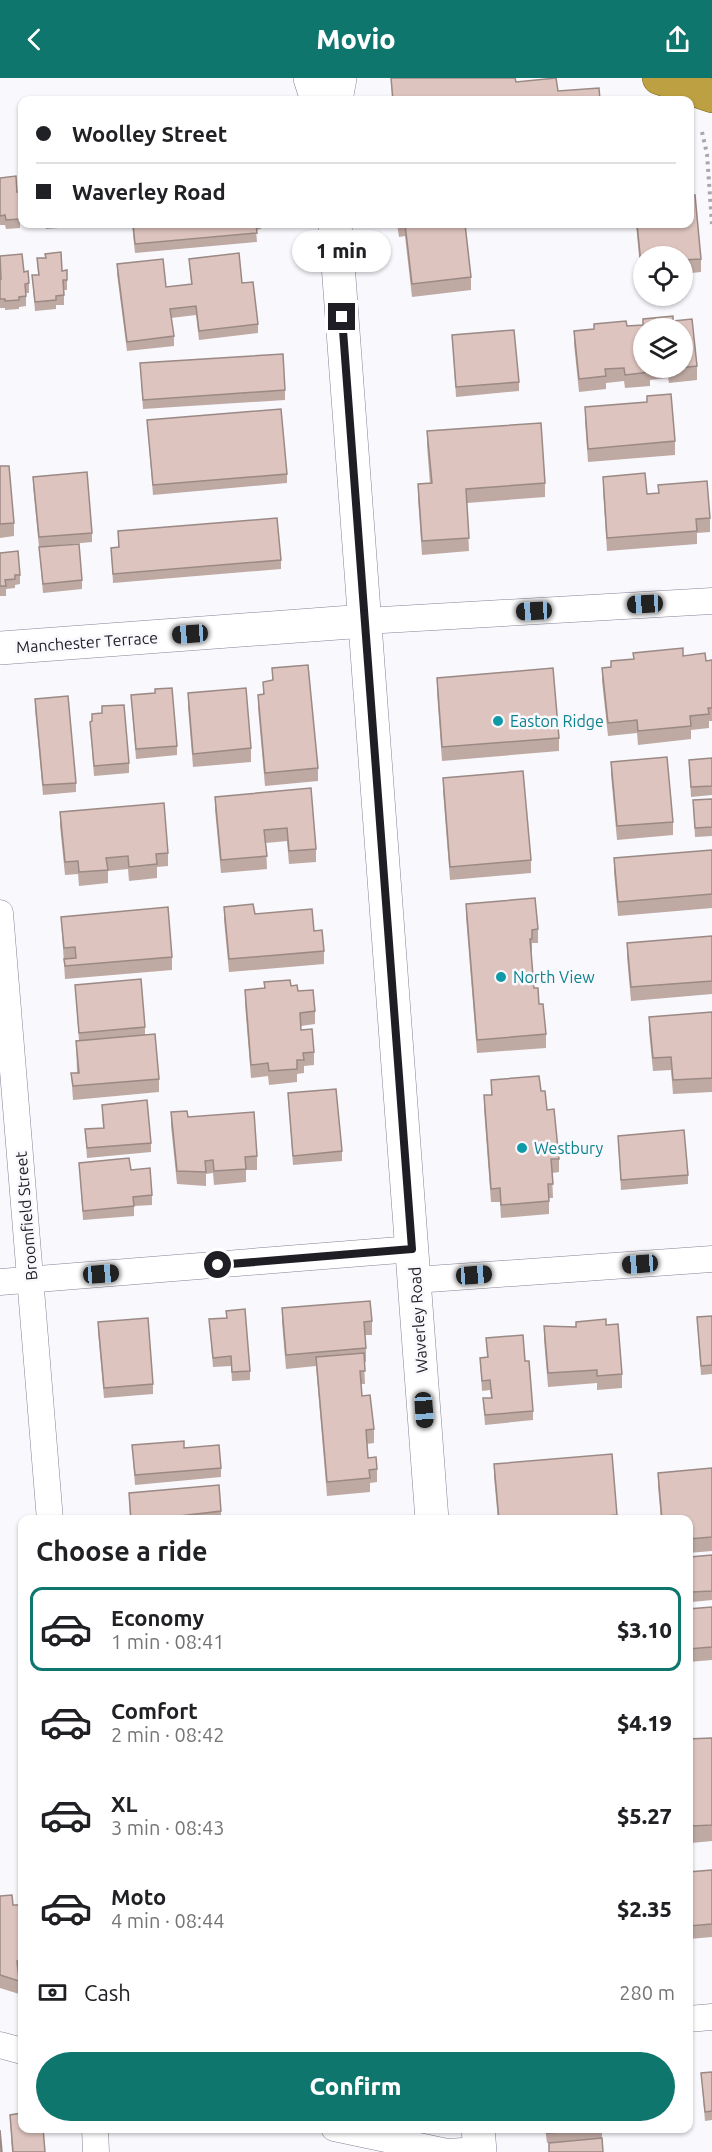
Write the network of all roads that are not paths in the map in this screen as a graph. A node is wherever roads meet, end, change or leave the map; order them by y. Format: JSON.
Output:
{"nodes":[{"id":1,"x":310,"y":78,"type":"edge"},
{"id":2,"x":331,"y":78,"type":"edge"},
{"id":3,"x":340,"y":78,"type":"edge"},
{"id":4,"x":659,"y":78,"type":"edge"},
{"id":5,"x":317,"y":96,"type":"edge"},
{"id":6,"x":334,"y":96,"type":"edge"},
{"id":7,"x":336,"y":96,"type":"edge"},
{"id":8,"x":712,"y":96,"type":"edge"},
{"id":9,"x":335,"y":228,"type":"edge"},
{"id":10,"x":712,"y":601,"type":"edge"},
{"id":11,"x":365,"y":621,"type":"junction"},
{"id":12,"x":0,"y":648,"type":"edge"},
{"id":13,"x":0,"y":913,"type":"edge"},
{"id":14,"x":712,"y":1259,"type":"edge"},
{"id":15,"x":413,"y":1264,"type":"junction"},
{"id":16,"x":31,"y":1280,"type":"junction"},
{"id":17,"x":0,"y":1282,"type":"edge"},
{"id":18,"x":50,"y":1515,"type":"edge"},
{"id":19,"x":432,"y":1515,"type":"edge"},
{"id":20,"x":712,"y":2017,"type":"edge"},
{"id":21,"x":693,"y":2019,"type":"edge"},
{"id":22,"x":0,"y":2045,"type":"edge"},
{"id":23,"x":18,"y":2050,"type":"edge"},
{"id":24,"x":95,"y":2133,"type":"edge"},
{"id":25,"x":358,"y":2133,"type":"edge"},
{"id":26,"x":479,"y":2144,"type":"edge"},
{"id":27,"x":96,"y":2152,"type":"edge"}],
"edges":[{"from":1,"to":5,"type":"street"},
{"from":2,"to":6,"type":"street"},
{"from":3,"to":7,"type":"street"},
{"from":4,"to":8,"type":"highway"},
{"from":9,"to":11,"type":"street","name":"Waverley Road"},
{"from":10,"to":11,"type":"street","name":"Manchester Terrace"},
{"from":11,"to":12,"type":"street","name":"Manchester Terrace"},
{"from":11,"to":15,"type":"street","name":"Waverley Road"},
{"from":13,"to":16,"type":"street","name":"Broomfield Street"},
{"from":14,"to":15,"type":"street"},
{"from":15,"to":16,"type":"street"},
{"from":15,"to":19,"type":"street","name":"Waverley Road"},
{"from":16,"to":17,"type":"street"},
{"from":16,"to":18,"type":"street","name":"Broomfield Street"},
{"from":20,"to":21,"type":"street"},
{"from":22,"to":23,"type":"street"},
{"from":24,"to":27,"type":"street"},
{"from":25,"to":26,"type":"street"}]}
